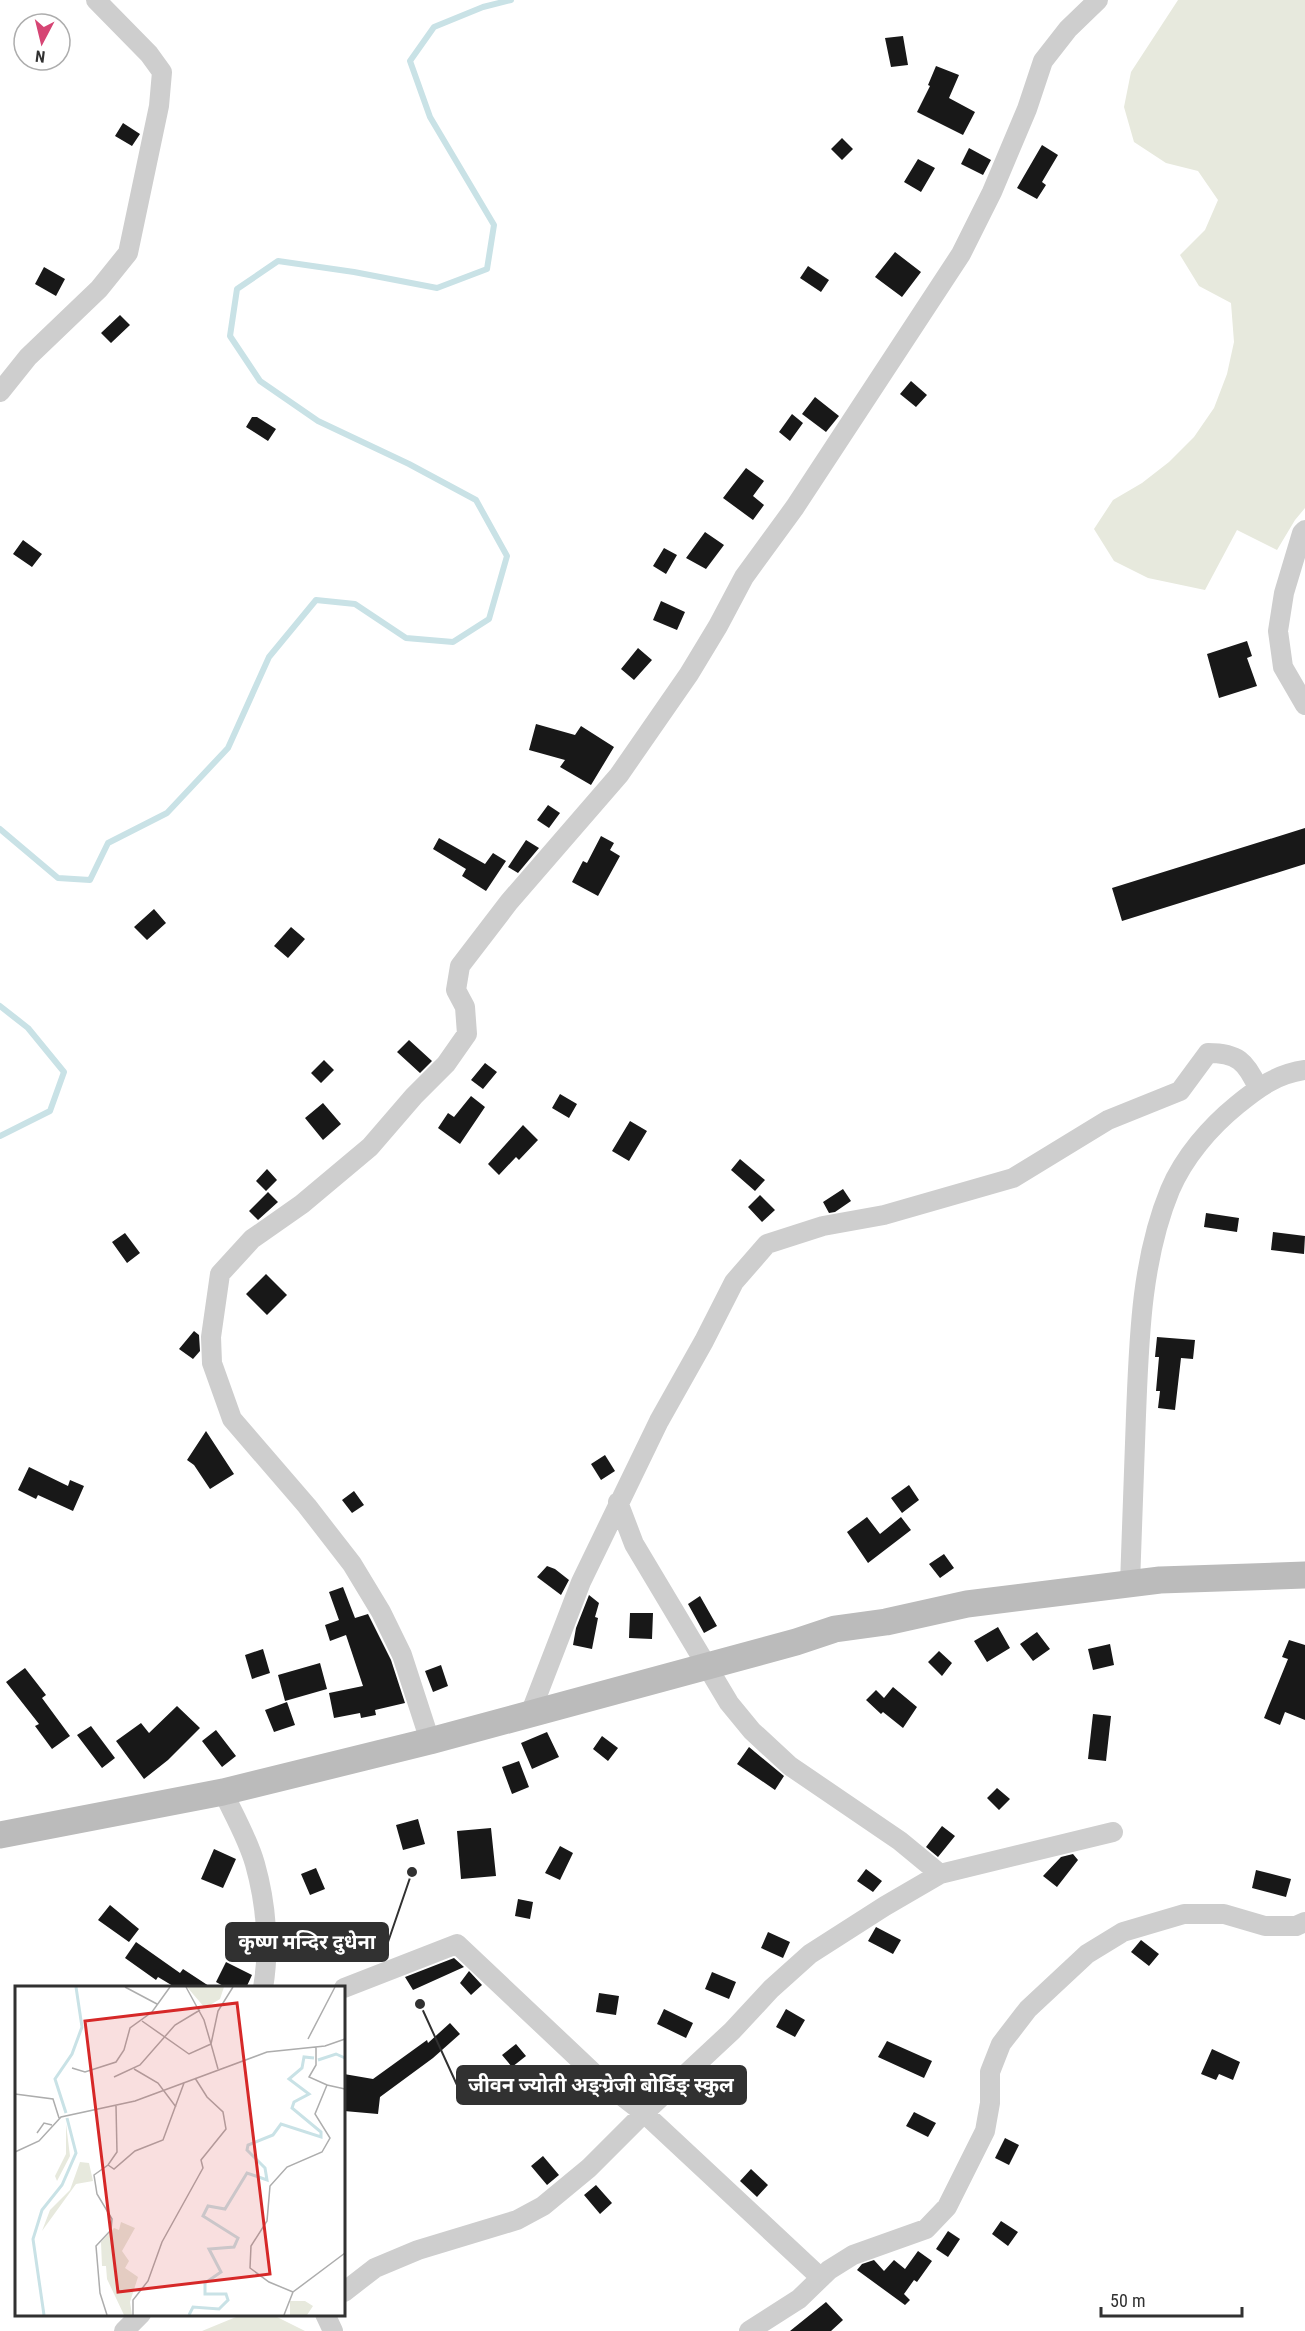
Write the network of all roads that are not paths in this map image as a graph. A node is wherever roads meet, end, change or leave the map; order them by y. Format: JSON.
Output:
{"nodes":[{"id":1,"x":96,"y":0,"type":"edge"},
{"id":2,"x":1098,"y":0,"type":"edge"},
{"id":3,"x":0,"y":392,"type":"edge"},
{"id":4,"x":1305,"y":530,"type":"edge"},
{"id":5,"x":1305,"y":705,"type":"edge"},
{"id":6,"x":1305,"y":1070,"type":"edge"},
{"id":7,"x":1258,"y":1088,"type":"junction"},
{"id":8,"x":618,"y":1502,"type":"junction"},
{"id":9,"x":1305,"y":1575,"type":"edge"},
{"id":10,"x":1130,"y":1584,"type":"junction"},
{"id":11,"x":708,"y":1665,"type":"junction"},
{"id":12,"x":530,"y":1714,"type":"junction"},
{"id":13,"x":430,"y":1741,"type":"junction"},
{"id":14,"x":223,"y":1792,"type":"junction"},
{"id":15,"x":1113,"y":1832,"type":"dead end"},
{"id":16,"x":0,"y":1835,"type":"edge"},
{"id":17,"x":940,"y":1874,"type":"junction"},
{"id":18,"x":1305,"y":1922,"type":"edge"},
{"id":19,"x":263,"y":1986,"type":"edge"},
{"id":20,"x":345,"y":1988,"type":"edge"},
{"id":21,"x":644,"y":2113,"type":"junction"},
{"id":22,"x":821,"y":2278,"type":"junction"},
{"id":23,"x":345,"y":2291,"type":"edge"},
{"id":24,"x":139,"y":2316,"type":"edge"},
{"id":25,"x":326,"y":2316,"type":"edge"},
{"id":26,"x":124,"y":2331,"type":"edge"},
{"id":27,"x":333,"y":2331,"type":"edge"},
{"id":28,"x":749,"y":2331,"type":"edge"}],
"edges":[{"from":1,"to":3,"type":"street"},
{"from":2,"to":13,"type":"street"},
{"from":4,"to":5,"type":"street"},
{"from":6,"to":7,"type":"street"},
{"from":7,"to":8,"type":"street"},
{"from":7,"to":10,"type":"street"},
{"from":8,"to":11,"type":"street"},
{"from":8,"to":12,"type":"street"},
{"from":9,"to":10,"type":"main road"},
{"from":10,"to":11,"type":"main road"},
{"from":11,"to":12,"type":"main road"},
{"from":11,"to":17,"type":"street"},
{"from":12,"to":13,"type":"main road"},
{"from":13,"to":14,"type":"main road"},
{"from":14,"to":16,"type":"main road"},
{"from":14,"to":19,"type":"street"},
{"from":15,"to":17,"type":"street"},
{"from":17,"to":21,"type":"street"},
{"from":18,"to":22,"type":"street"},
{"from":20,"to":21,"type":"street"},
{"from":21,"to":22,"type":"street"},
{"from":21,"to":23,"type":"street"},
{"from":22,"to":28,"type":"street"},
{"from":24,"to":26,"type":"street"},
{"from":25,"to":27,"type":"street"}]}
